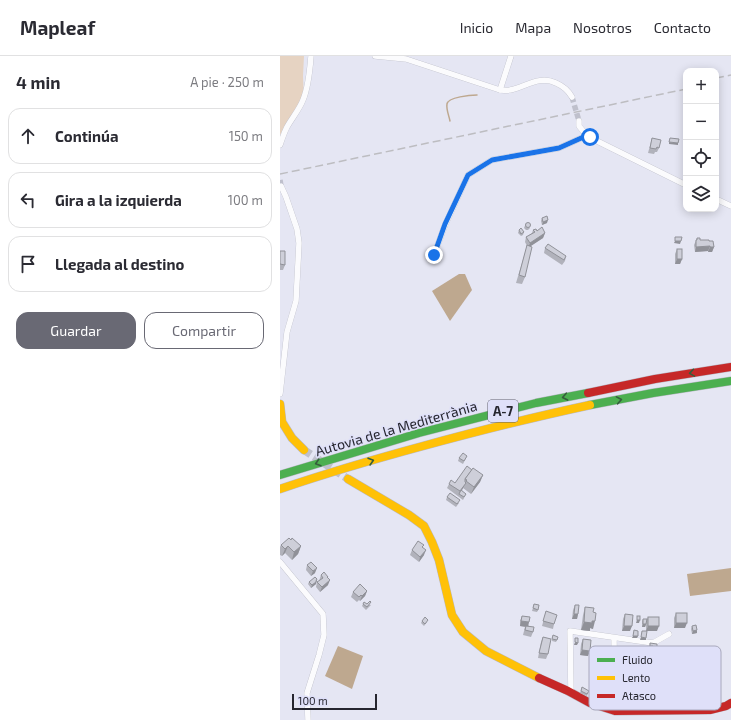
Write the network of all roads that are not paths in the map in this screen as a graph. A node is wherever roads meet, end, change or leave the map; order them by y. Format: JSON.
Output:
{"nodes":[{"id":1,"x":311,"y":56,"type":"edge"},
{"id":2,"x":375,"y":56,"type":"edge"},
{"id":3,"x":511,"y":56,"type":"edge"},
{"id":4,"x":500,"y":90,"type":"junction"},
{"id":5,"x":572,"y":97,"type":"tunnel mouth"},
{"id":6,"x":579,"y":121,"type":"tunnel mouth"},
{"id":7,"x":588,"y":135,"type":"junction"},
{"id":8,"x":280,"y":145,"type":"edge"},
{"id":9,"x":683,"y":184,"type":"edge"},
{"id":10,"x":281,"y":186,"type":"dead end"},
{"id":11,"x":719,"y":200,"type":"edge"},
{"id":12,"x":731,"y":206,"type":"edge"},
{"id":13,"x":434,"y":255,"type":"dead end"},
{"id":14,"x":287,"y":332,"type":"junction"},
{"id":15,"x":280,"y":352,"type":"edge"},
{"id":16,"x":731,"y":367,"type":"edge"},
{"id":17,"x":731,"y":381,"type":"edge"},
{"id":18,"x":280,"y":394,"type":"edge"},
{"id":19,"x":280,"y":404,"type":"edge"},
{"id":20,"x":304,"y":450,"type":"tunnel mouth"},
{"id":21,"x":280,"y":475,"type":"edge"},
{"id":22,"x":348,"y":479,"type":"tunnel mouth"},
{"id":23,"x":280,"y":489,"type":"edge"},
{"id":24,"x":280,"y":562,"type":"edge"},
{"id":25,"x":669,"y":634,"type":"dead end"},
{"id":26,"x":614,"y":638,"type":"junction"},
{"id":27,"x":614,"y":646,"type":"edge"},
{"id":28,"x":571,"y":693,"type":"junction"},
{"id":29,"x":589,"y":702,"type":"edge"},
{"id":30,"x":731,"y":702,"type":"edge"},
{"id":31,"x":721,"y":707,"type":"edge"},
{"id":32,"x":612,"y":710,"type":"edge"},
{"id":33,"x":710,"y":710,"type":"edge"},
{"id":34,"x":615,"y":711,"type":"joint"},
{"id":35,"x":308,"y":720,"type":"edge"}],
"edges":[{"from":1,"to":8,"type":"street"},
{"from":2,"to":4,"type":"street"},
{"from":3,"to":4,"type":"street"},
{"from":4,"to":5,"type":"street"},
{"from":6,"to":7,"type":"street"},
{"from":7,"to":9,"type":"street"},
{"from":7,"to":13,"type":"street"},
{"from":10,"to":14,"type":"street"},
{"from":11,"to":12,"type":"street"},
{"from":14,"to":15,"type":"street"},
{"from":14,"to":18,"type":"street"},
{"from":16,"to":21,"type":"main road","name":"Autovia de la Mediterrània","number":"A-7","one_way":true},
{"from":23,"to":17,"type":"main road","name":"Autovia de la Mediterrània","number":"A-7","one_way":true},
{"from":19,"to":20,"type":"main road"},
{"from":22,"to":28,"type":"main road"},
{"from":24,"to":35,"type":"street"},
{"from":25,"to":26,"type":"street"},
{"from":26,"to":27,"type":"street"},
{"from":26,"to":28,"type":"street"},
{"from":28,"to":29,"type":"main road"},
{"from":30,"to":31,"type":"main road"},
{"from":32,"to":34,"type":"main road"},
{"from":33,"to":34,"type":"main road"}]}
